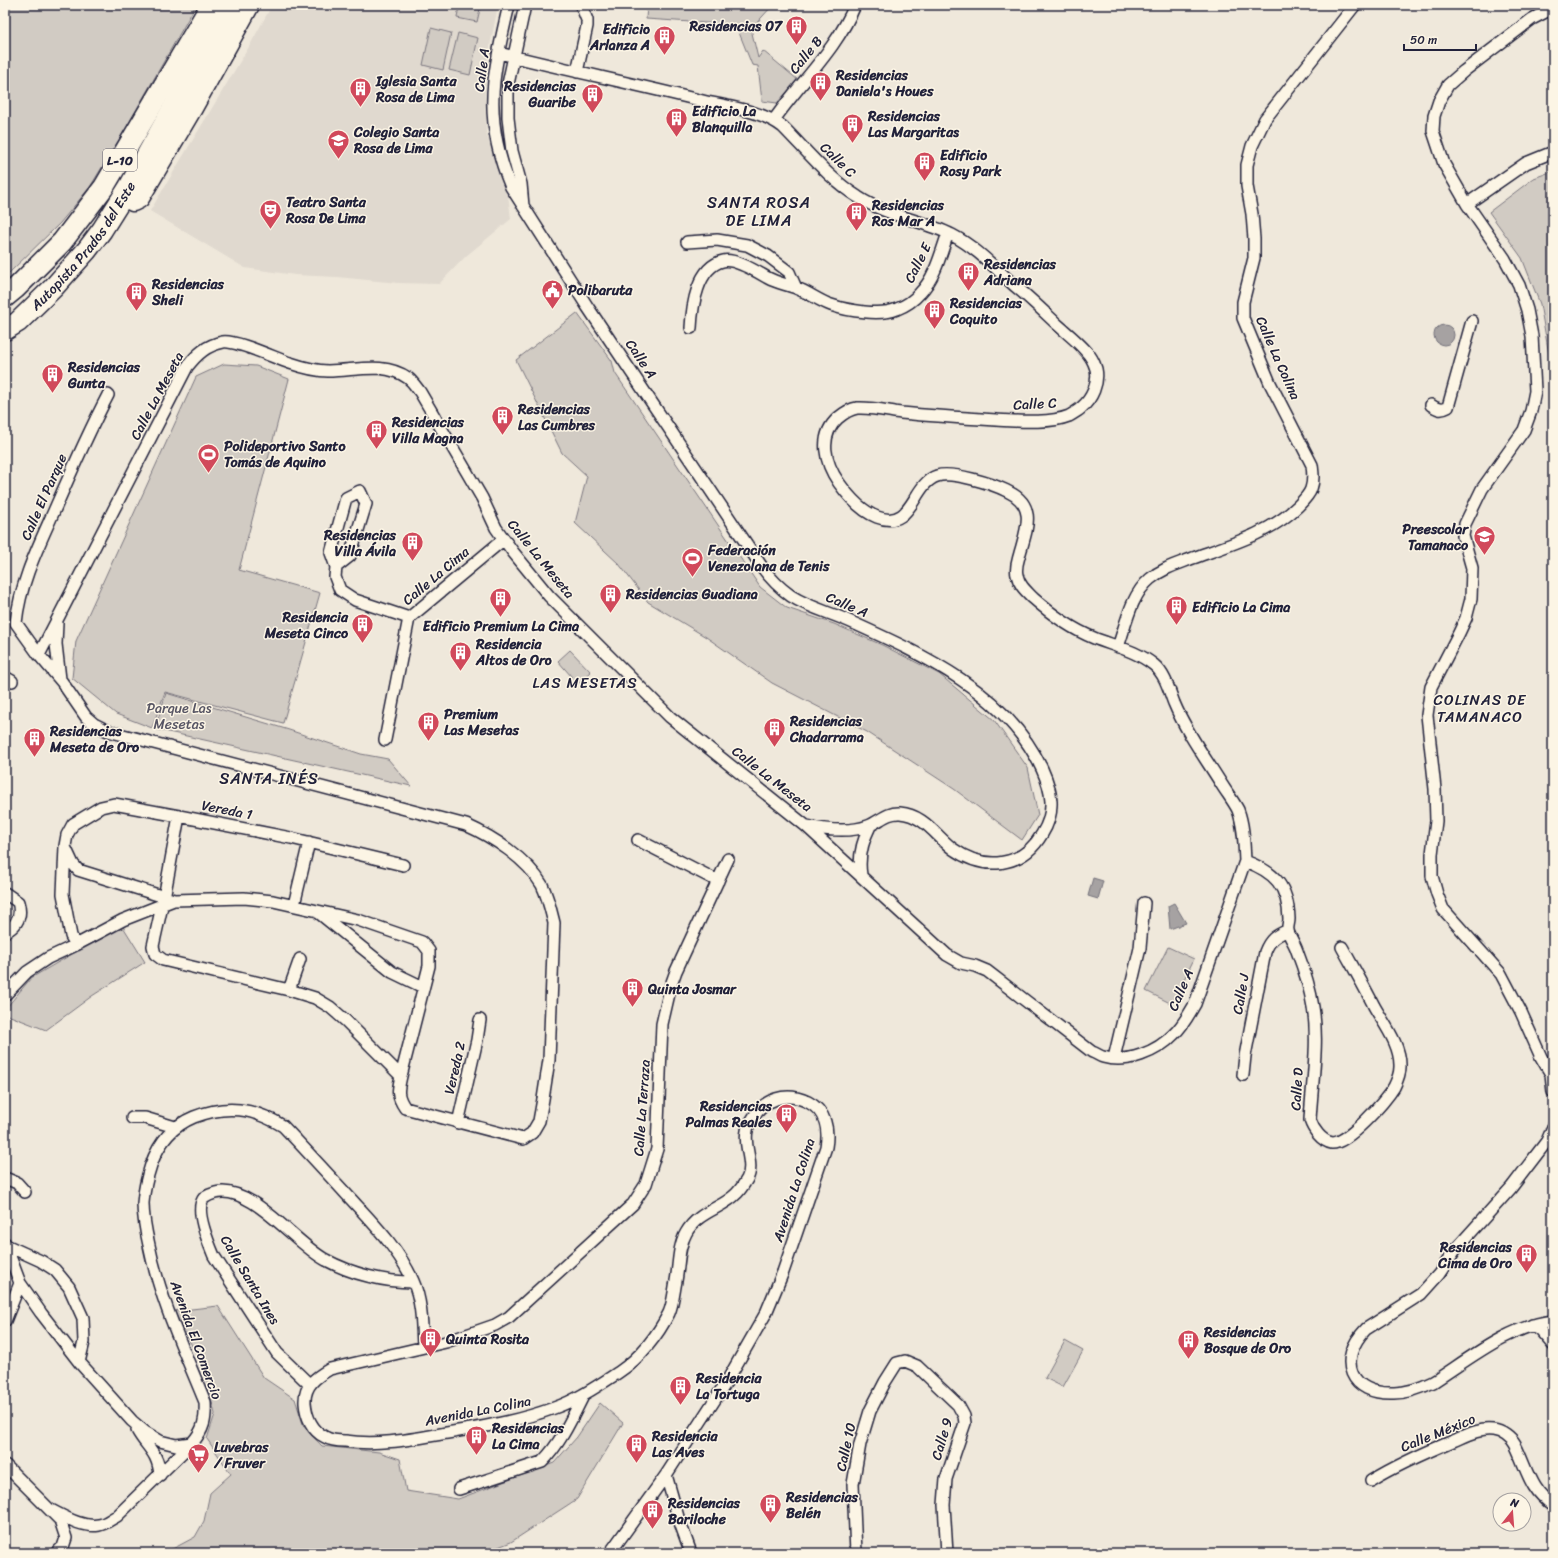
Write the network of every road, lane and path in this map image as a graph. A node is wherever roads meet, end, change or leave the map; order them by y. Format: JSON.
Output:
{"nodes":[{"id":1,"x":211,"y":5,"type":"edge"},
{"id":2,"x":230,"y":5,"type":"edge"},
{"id":3,"x":248,"y":5,"type":"edge"},
{"id":4,"x":509,"y":5,"type":"edge"},
{"id":5,"x":525,"y":5,"type":"edge"},
{"id":6,"x":581,"y":5,"type":"edge"},
{"id":7,"x":855,"y":5,"type":"edge"},
{"id":8,"x":1355,"y":5,"type":"edge"},
{"id":9,"x":1553,"y":8,"type":"edge"},
{"id":10,"x":499,"y":53,"type":"junction"},
{"id":11,"x":513,"y":57,"type":"junction"},
{"id":12,"x":577,"y":72,"type":"junction"},
{"id":13,"x":774,"y":120,"type":"junction"},
{"id":14,"x":1553,"y":152,"type":"edge"},
{"id":15,"x":1467,"y":204,"type":"junction"},
{"id":16,"x":523,"y":206,"type":"junction"},
{"id":17,"x":115,"y":208,"type":"junction"},
{"id":18,"x":948,"y":233,"type":"junction"},
{"id":19,"x":687,"y":242,"type":"dead end"},
{"id":20,"x":796,"y":288,"type":"junction"},
{"id":21,"x":5,"y":297,"type":"edge"},
{"id":22,"x":1472,"y":321,"type":"dead end"},
{"id":23,"x":691,"y":328,"type":"dead end"},
{"id":24,"x":5,"y":330,"type":"edge"},
{"id":25,"x":108,"y":395,"type":"dead end"},
{"id":26,"x":1431,"y":406,"type":"dead end"},
{"id":27,"x":504,"y":539,"type":"junction"},
{"id":28,"x":336,"y":567,"type":"junction"},
{"id":29,"x":409,"y":618,"type":"junction"},
{"id":30,"x":58,"y":619,"type":"junction"},
{"id":31,"x":1118,"y":647,"type":"junction"},
{"id":32,"x":39,"y":655,"type":"junction"},
{"id":33,"x":60,"y":680,"type":"junction"},
{"id":34,"x":385,"y":740,"type":"dead end"},
{"id":35,"x":178,"y":816,"type":"junction"},
{"id":36,"x":806,"y":826,"type":"junction"},
{"id":37,"x":870,"y":826,"type":"junction"},
{"id":38,"x":638,"y":840,"type":"dead end"},
{"id":39,"x":309,"y":842,"type":"junction"},
{"id":40,"x":65,"y":846,"type":"junction"},
{"id":41,"x":728,"y":859,"type":"dead end"},
{"id":42,"x":1245,"y":861,"type":"junction"},
{"id":43,"x":403,"y":865,"type":"dead end"},
{"id":44,"x":861,"y":875,"type":"junction"},
{"id":45,"x":718,"y":881,"type":"junction"},
{"id":46,"x":5,"y":893,"type":"edge"},
{"id":47,"x":167,"y":901,"type":"junction"},
{"id":48,"x":1144,"y":903,"type":"dead end"},
{"id":49,"x":294,"y":905,"type":"junction"},
{"id":50,"x":317,"y":912,"type":"junction"},
{"id":51,"x":1288,"y":930,"type":"junction"},
{"id":52,"x":5,"y":932,"type":"edge"},
{"id":53,"x":76,"y":945,"type":"junction"},
{"id":54,"x":1342,"y":947,"type":"dead end"},
{"id":55,"x":300,"y":959,"type":"dead end"},
{"id":56,"x":423,"y":987,"type":"junction"},
{"id":57,"x":289,"y":990,"type":"junction"},
{"id":58,"x":5,"y":995,"type":"edge"},
{"id":59,"x":480,"y":1020,"type":"dead end"},
{"id":60,"x":1114,"y":1058,"type":"junction"},
{"id":61,"x":1552,"y":1074,"type":"edge"},
{"id":62,"x":1243,"y":1075,"type":"dead end"},
{"id":63,"x":401,"y":1076,"type":"junction"},
{"id":64,"x":1553,"y":1092,"type":"edge"},
{"id":65,"x":132,"y":1118,"type":"dead end"},
{"id":66,"x":458,"y":1123,"type":"junction"},
{"id":67,"x":175,"y":1127,"type":"junction"},
{"id":68,"x":1553,"y":1127,"type":"edge"},
{"id":69,"x":5,"y":1178,"type":"edge"},
{"id":70,"x":26,"y":1192,"type":"dead end"},
{"id":71,"x":6,"y":1244,"type":"edge"},
{"id":72,"x":20,"y":1282,"type":"junction"},
{"id":73,"x":413,"y":1282,"type":"junction"},
{"id":74,"x":5,"y":1321,"type":"edge"},
{"id":75,"x":1553,"y":1321,"type":"edge"},
{"id":76,"x":1532,"y":1325,"type":"junction"},
{"id":77,"x":1553,"y":1345,"type":"edge"},
{"id":78,"x":423,"y":1347,"type":"junction"},
{"id":79,"x":905,"y":1361,"type":"joint"},
{"id":80,"x":79,"y":1362,"type":"junction"},
{"id":81,"x":309,"y":1384,"type":"junction"},
{"id":82,"x":584,"y":1394,"type":"junction"},
{"id":83,"x":132,"y":1420,"type":"junction"},
{"id":84,"x":192,"y":1444,"type":"junction"},
{"id":85,"x":5,"y":1465,"type":"edge"},
{"id":86,"x":160,"y":1475,"type":"junction"},
{"id":87,"x":666,"y":1475,"type":"junction"},
{"id":88,"x":1371,"y":1481,"type":"dead end"},
{"id":89,"x":459,"y":1489,"type":"dead end"},
{"id":90,"x":1553,"y":1506,"type":"edge"},
{"id":91,"x":51,"y":1510,"type":"junction"},
{"id":92,"x":56,"y":1553,"type":"edge"},
{"id":93,"x":610,"y":1553,"type":"edge"},
{"id":94,"x":691,"y":1553,"type":"edge"},
{"id":95,"x":856,"y":1553,"type":"edge"},
{"id":96,"x":947,"y":1553,"type":"edge"}],
"edges":[{"from":1,"to":21,"type":"highway","name":"Autopista Prados del Este","number":"L-10"},
{"from":2,"to":17,"type":"highway","name":"Autopista Prados del Este","number":"L-10"},
{"from":3,"to":17,"type":"highway","number":"L-10"},
{"from":4,"to":10,"type":"street","name":"Calle A"},
{"from":5,"to":11,"type":"street","name":"Calle A"},
{"from":6,"to":12,"type":"street"},
{"from":7,"to":13,"type":"street","name":"Calle B"},
{"from":8,"to":31,"type":"street","name":"Calle La Colina"},
{"from":9,"to":15,"type":"street"},
{"from":10,"to":11,"type":"street","name":"Calle C"},
{"from":10,"to":16,"type":"street","name":"Calle A"},
{"from":11,"to":12,"type":"street","name":"Calle C"},
{"from":11,"to":16,"type":"street","name":"Calle A"},
{"from":12,"to":13,"type":"street","name":"Calle C"},
{"from":13,"to":18,"type":"street","name":"Calle C"},
{"from":14,"to":15,"type":"street"},
{"from":15,"to":61,"type":"street"},
{"from":16,"to":37,"type":"street","name":"Calle A"},
{"from":17,"to":24,"type":"highway","name":"Autopista Prados del Este","number":"L-10"},
{"from":18,"to":20,"type":"street","name":"Calle E"},
{"from":18,"to":31,"type":"street","name":"Calle C"},
{"from":19,"to":20,"type":"street"},
{"from":20,"to":23,"type":"street","name":"Calle E"},
{"from":22,"to":26,"type":"street"},
{"from":25,"to":32,"type":"street","name":"Calle El Parque"},
{"from":27,"to":29,"type":"street","name":"Calle La Cima"},
{"from":27,"to":30,"type":"street","name":"Calle La Meseta"},
{"from":27,"to":36,"type":"street","name":"Calle La Meseta"},
{"from":28,"to":28,"type":"street","name":"Calle La Cima"},
{"from":28,"to":29,"type":"street","name":"Calle La Cima"},
{"from":29,"to":34,"type":"street"},
{"from":30,"to":32,"type":"street","name":"Calle La Meseta"},
{"from":30,"to":33,"type":"street"},
{"from":31,"to":42,"type":"street","name":"Calle A"},
{"from":32,"to":33,"type":"street","name":"Calle El Parque"},
{"from":33,"to":66,"type":"street","name":"Calle El Parque"},
{"from":35,"to":39,"type":"street","name":"Vereda 1"},
{"from":35,"to":40,"type":"street","name":"Vereda 1"},
{"from":35,"to":47,"type":"street"},
{"from":36,"to":37,"type":"street","name":"Calle A"},
{"from":36,"to":44,"type":"street","name":"Calle A"},
{"from":37,"to":44,"type":"street"},
{"from":38,"to":45,"type":"street"},
{"from":39,"to":43,"type":"street","name":"Vereda 1"},
{"from":39,"to":49,"type":"street"},
{"from":40,"to":47,"type":"street"},
{"from":40,"to":53,"type":"street","name":"Vereda 1"},
{"from":41,"to":45,"type":"street","name":"Calle La Terraza"},
{"from":42,"to":51,"type":"street","name":"Calle D"},
{"from":42,"to":60,"type":"street","name":"Calle A"},
{"from":44,"to":60,"type":"street","name":"Calle A"},
{"from":45,"to":78,"type":"street","name":"Calle La Terraza"},
{"from":46,"to":52,"type":"street"},
{"from":47,"to":49,"type":"street"},
{"from":47,"to":53,"type":"street"},
{"from":47,"to":57,"type":"street"},
{"from":48,"to":60,"type":"street"},
{"from":49,"to":50,"type":"street"},
{"from":50,"to":56,"type":"street"},
{"from":50,"to":56,"type":"street"},
{"from":51,"to":54,"type":"street","name":"Calle D"},
{"from":51,"to":62,"type":"street","name":"Calle J"},
{"from":53,"to":58,"type":"street"},
{"from":55,"to":57,"type":"street"},
{"from":56,"to":63,"type":"street"},
{"from":57,"to":63,"type":"street"},
{"from":59,"to":66,"type":"street","name":"Vereda 2"},
{"from":61,"to":64,"type":"street"},
{"from":63,"to":66,"type":"street"},
{"from":65,"to":67,"type":"street"},
{"from":67,"to":73,"type":"street","name":"Avenida El Comercio"},
{"from":67,"to":84,"type":"street","name":"Avenida El Comercio"},
{"from":68,"to":76,"type":"street"},
{"from":69,"to":70,"type":"street"},
{"from":71,"to":72,"type":"street"},
{"from":71,"to":80,"type":"street"},
{"from":72,"to":74,"type":"street"},
{"from":72,"to":80,"type":"street"},
{"from":73,"to":78,"type":"street","name":"Avenida El Comercio"},
{"from":73,"to":81,"type":"street","name":"Calle Santa Ines"},
{"from":75,"to":76,"type":"street"},
{"from":76,"to":77,"type":"street"},
{"from":78,"to":81,"type":"street"},
{"from":79,"to":95,"type":"street","name":"Calle 10"},
{"from":79,"to":96,"type":"street","name":"Calle 9"},
{"from":80,"to":83,"type":"street"},
{"from":81,"to":82,"type":"street","name":"Avenida La Colina"},
{"from":82,"to":87,"type":"street","name":"Avenida La Colina"},
{"from":82,"to":89,"type":"street"},
{"from":83,"to":84,"type":"street"},
{"from":83,"to":86,"type":"street"},
{"from":84,"to":86,"type":"street","name":"Avenida El Comercio"},
{"from":85,"to":91,"type":"street"},
{"from":86,"to":91,"type":"street","name":"Avenida El Comercio"},
{"from":87,"to":93,"type":"street","name":"Avenida La Colina"},
{"from":87,"to":94,"type":"street"},
{"from":88,"to":90,"type":"street","name":"Calle México"},
{"from":91,"to":92,"type":"street"}]}
